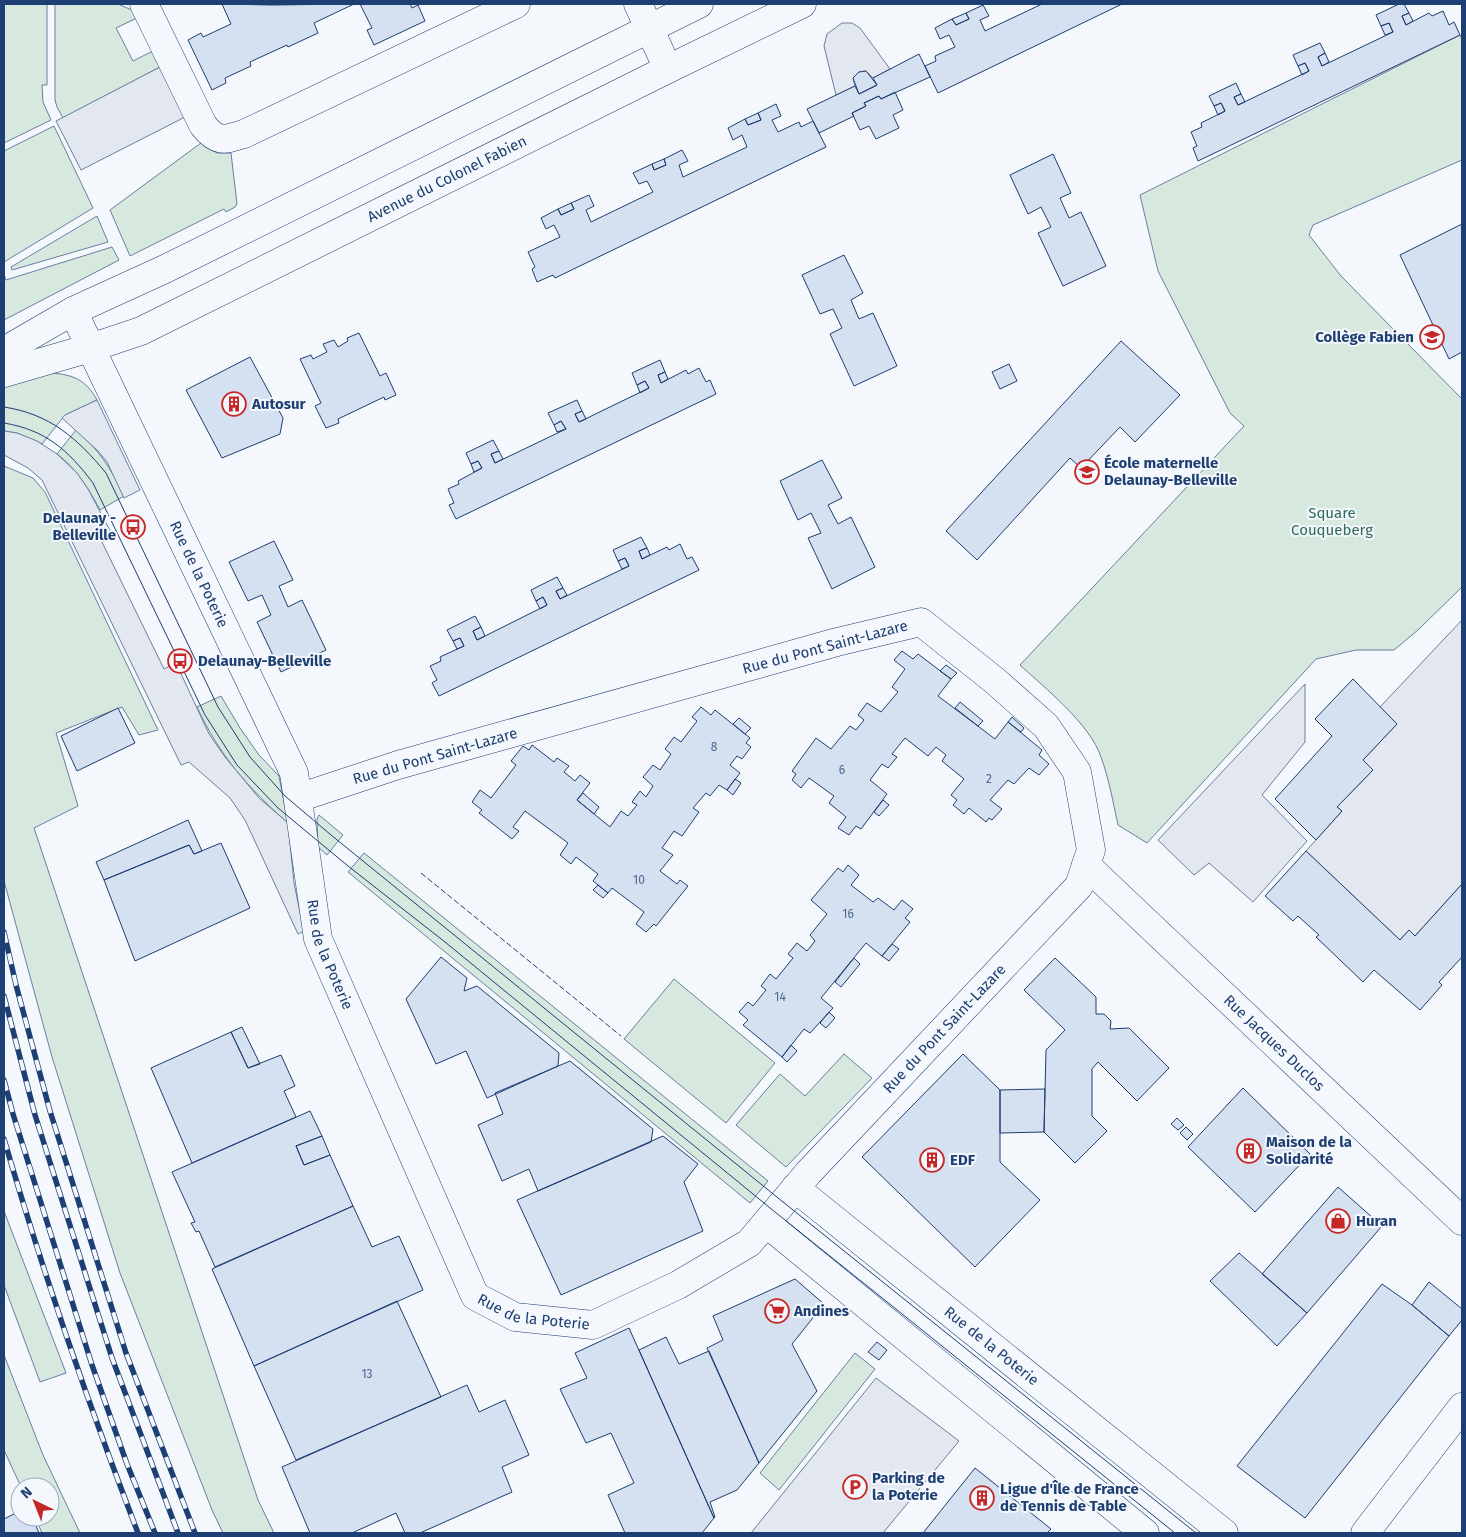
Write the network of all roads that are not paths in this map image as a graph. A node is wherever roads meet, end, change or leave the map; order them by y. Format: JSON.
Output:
{"nodes":[{"id":1,"x":144,"y":4,"type":"edge"},
{"id":2,"x":516,"y":4,"type":"edge"},
{"id":3,"x":699,"y":4,"type":"edge"},
{"id":4,"x":802,"y":4,"type":"edge"},
{"id":5,"x":643,"y":16,"type":"edge"},
{"id":6,"x":668,"y":69,"type":"junction"},
{"id":7,"x":73,"y":310,"type":"junction"},
{"id":8,"x":90,"y":348,"type":"junction"},
{"id":9,"x":4,"y":351,"type":"edge"},
{"id":10,"x":4,"y":373,"type":"edge"},
{"id":11,"x":298,"y":798,"type":"junction"},
{"id":12,"x":1086,"y":865,"type":"junction"},
{"id":13,"x":794,"y":1188,"type":"junction"},
{"id":14,"x":1462,"y":1221,"type":"edge"},
{"id":15,"x":766,"y":1223,"type":"junction"},
{"id":16,"x":1462,"y":1407,"type":"edge"},
{"id":17,"x":1145,"y":1533,"type":"edge"},
{"id":18,"x":1224,"y":1533,"type":"edge"},
{"id":19,"x":1365,"y":1533,"type":"edge"}],
"edges":[{"from":1,"to":2,"type":"street"},
{"from":3,"to":5,"type":"street"},
{"from":4,"to":6,"type":"street","name":"Avenue du Colonel Fabien"},
{"from":5,"to":6,"type":"street"},
{"from":5,"to":7,"type":"street"},
{"from":6,"to":8,"type":"street","name":"Avenue du Colonel Fabien"},
{"from":7,"to":8,"type":"street","name":"Rue de la Poterie"},
{"from":7,"to":9,"type":"street"},
{"from":8,"to":10,"type":"street","name":"Avenue du Colonel Fabien"},
{"from":8,"to":11,"type":"street","name":"Rue de la Poterie"},
{"from":11,"to":12,"type":"street","name":"Rue du Pont Saint-Lazare"},
{"from":11,"to":15,"type":"street","name":"Rue de la Poterie"},
{"from":12,"to":13,"type":"street","name":"Rue du Pont Saint-Lazare"},
{"from":12,"to":14,"type":"street","name":"Rue Jacques Duclos"},
{"from":13,"to":15,"type":"street","name":"Rue de la Poterie"},
{"from":13,"to":18,"type":"street","name":"Rue de la Poterie"},
{"from":15,"to":17,"type":"street"},
{"from":16,"to":19,"type":"street"}]}
